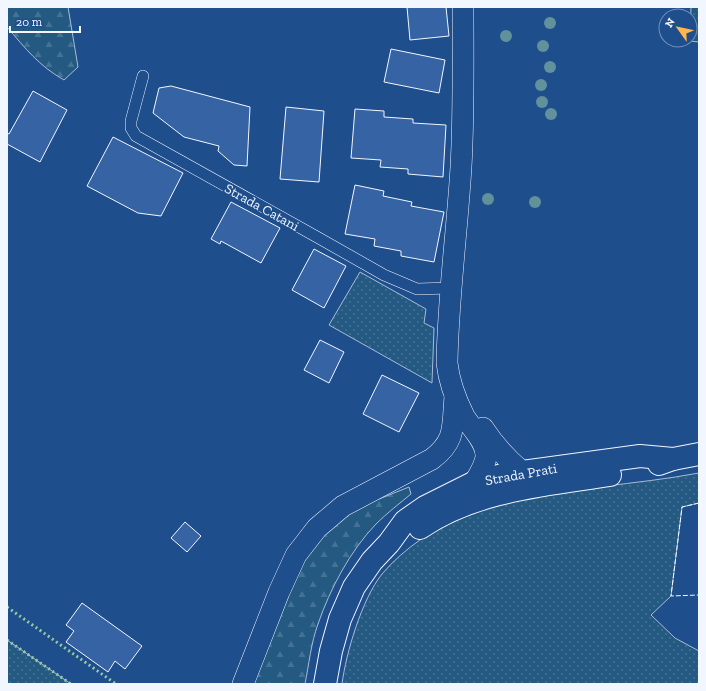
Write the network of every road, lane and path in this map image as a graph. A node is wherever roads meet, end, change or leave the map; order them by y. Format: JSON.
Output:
{"nodes":[{"id":1,"x":463,"y":7,"type":"edge"},
{"id":2,"x":143,"y":76,"type":"dead end"},
{"id":3,"x":450,"y":288,"type":"junction"},
{"id":4,"x":455,"y":396,"type":"junction"},
{"id":5,"x":699,"y":454,"type":"edge"},
{"id":6,"x":673,"y":459,"type":"junction"},
{"id":7,"x":521,"y":471,"type":"junction"},
{"id":8,"x":475,"y":482,"type":"junction"},
{"id":9,"x":389,"y":543,"type":"junction"},
{"id":10,"x":243,"y":684,"type":"edge"},
{"id":11,"x":325,"y":684,"type":"edge"}],
"edges":[{"from":1,"to":3,"type":"street"},
{"from":2,"to":3,"type":"lane","name":"Strada Catani"},
{"from":3,"to":4,"type":"street"},
{"from":4,"to":7,"type":"street"},
{"from":4,"to":8,"type":"street"},
{"from":4,"to":10,"type":"street"},
{"from":5,"to":6,"type":"street","name":"Strada Prati"},
{"from":6,"to":7,"type":"street","name":"Strada Prati"},
{"from":6,"to":9,"type":"street","name":"Strada Prati"},
{"from":7,"to":8,"type":"street","name":"Strada Prati"},
{"from":8,"to":9,"type":"street","name":"Strada Prati"},
{"from":9,"to":11,"type":"street","name":"Strada Prati"}]}
